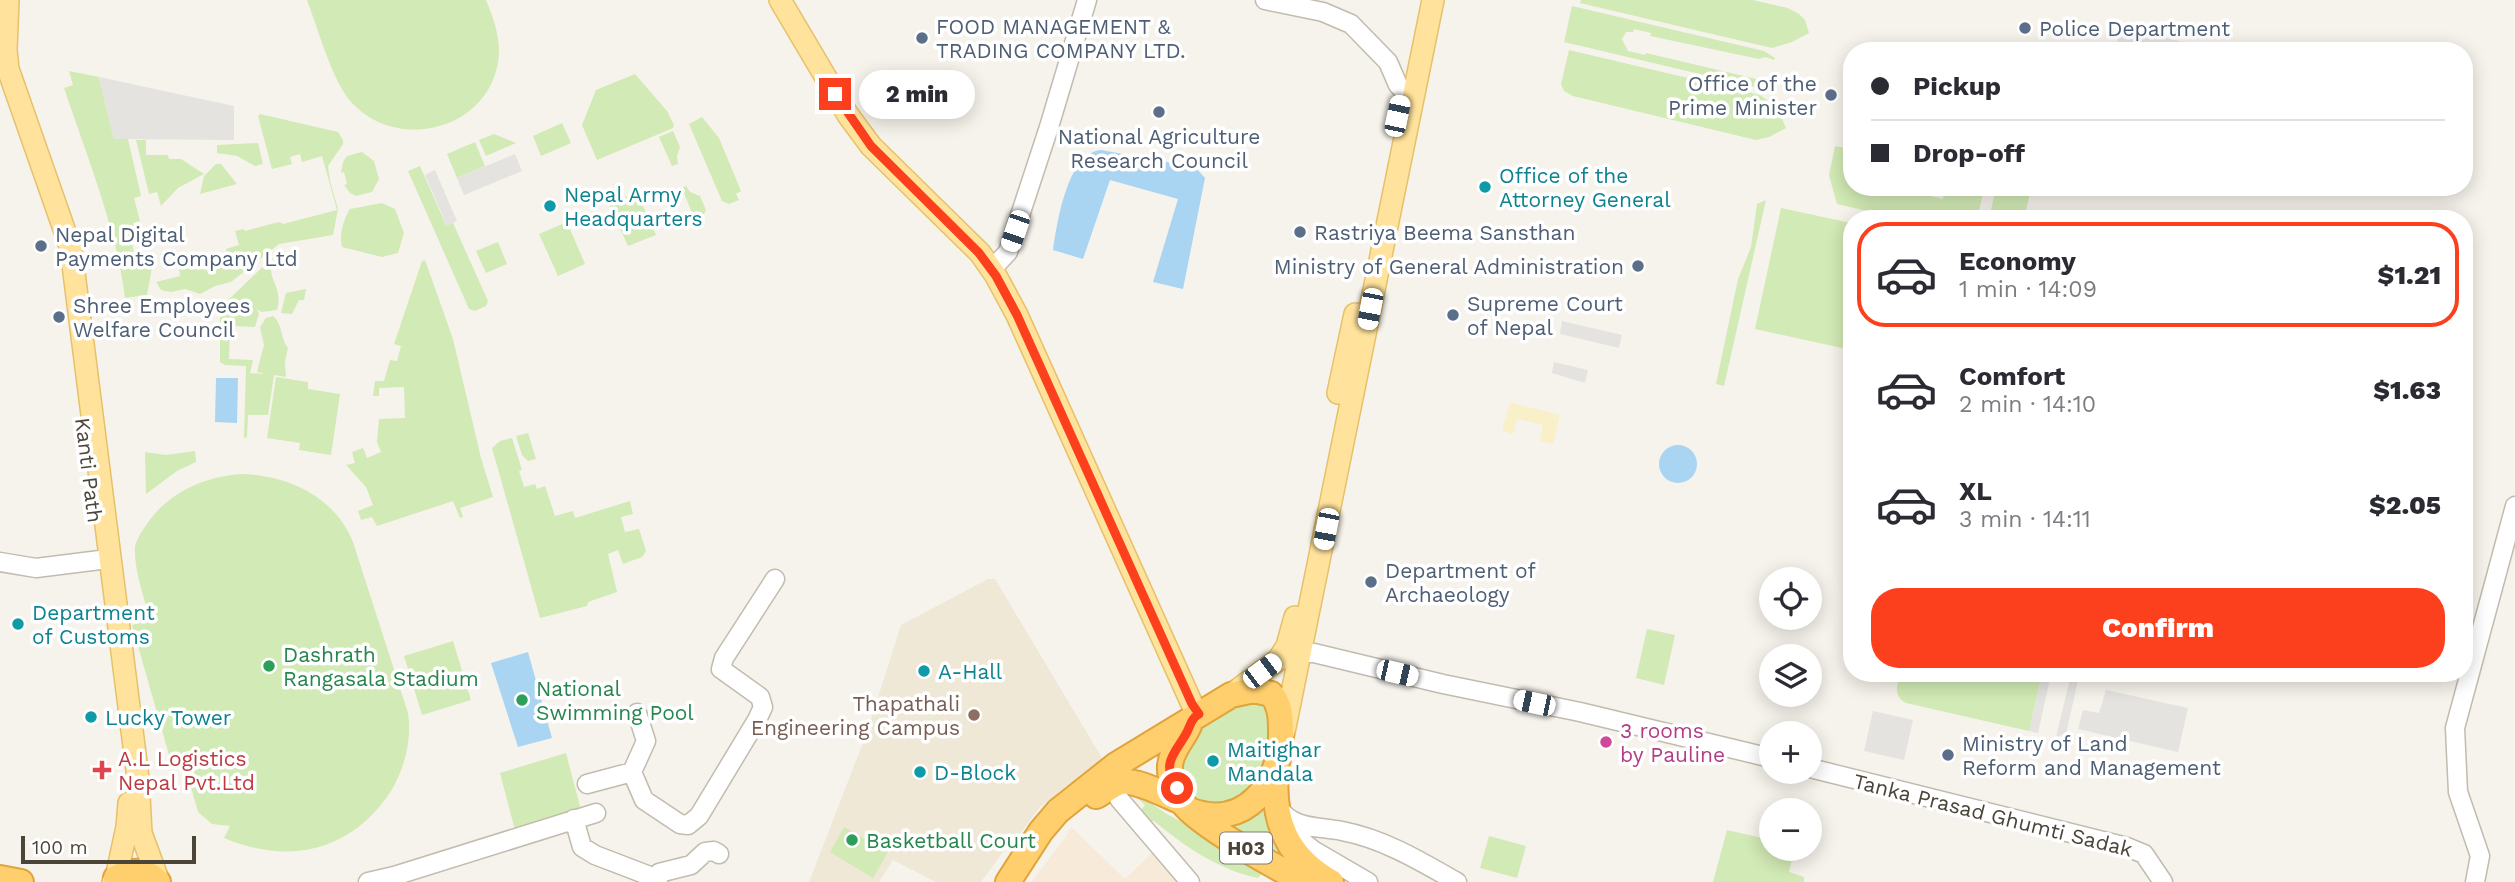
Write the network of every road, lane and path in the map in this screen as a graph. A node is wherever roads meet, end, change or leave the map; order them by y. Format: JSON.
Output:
{"nodes":[{"id":1,"x":8,"y":0,"type":"edge"},
{"id":2,"x":780,"y":0,"type":"edge"},
{"id":3,"x":1087,"y":0,"type":"edge"},
{"id":4,"x":1265,"y":0,"type":"edge"},
{"id":5,"x":1427,"y":0,"type":"edge"},
{"id":6,"x":0,"y":72,"type":"edge"},
{"id":7,"x":1403,"y":90,"type":"junction"},
{"id":8,"x":994,"y":273,"type":"junction"},
{"id":9,"x":2514,"y":514,"type":"edge"},
{"id":10,"x":100,"y":560,"type":"junction"},
{"id":11,"x":0,"y":562,"type":"edge"},
{"id":12,"x":775,"y":579,"type":"dead end"},
{"id":13,"x":1278,"y":660,"type":"junction"},
{"id":14,"x":1300,"y":660,"type":"junction"},
{"id":15,"x":2473,"y":663,"type":"edge"},
{"id":16,"x":2468,"y":682,"type":"edge"},
{"id":17,"x":1231,"y":695,"type":"junction"},
{"id":18,"x":637,"y":713,"type":"dead end"},
{"id":19,"x":1195,"y":716,"type":"junction"},
{"id":20,"x":1759,"y":755,"type":"edge"},
{"id":21,"x":1278,"y":758,"type":"junction"},
{"id":22,"x":1822,"y":771,"type":"edge"},
{"id":23,"x":632,"y":772,"type":"junction"},
{"id":24,"x":1114,"y":775,"type":"junction"},
{"id":25,"x":587,"y":784,"type":"dead end"},
{"id":26,"x":1181,"y":798,"type":"junction"},
{"id":27,"x":1277,"y":810,"type":"junction"},
{"id":28,"x":596,"y":813,"type":"dead end"},
{"id":29,"x":574,"y":818,"type":"junction"},
{"id":30,"x":719,"y":854,"type":"dead end"},
{"id":31,"x":0,"y":878,"type":"edge"},
{"id":32,"x":395,"y":879,"type":"edge"},
{"id":33,"x":115,"y":880,"type":"edge"},
{"id":34,"x":656,"y":880,"type":"edge"},
{"id":35,"x":1298,"y":880,"type":"edge"},
{"id":36,"x":21,"y":882,"type":"edge"},
{"id":37,"x":158,"y":882,"type":"edge"},
{"id":38,"x":368,"y":882,"type":"edge"},
{"id":39,"x":1008,"y":882,"type":"edge"},
{"id":40,"x":1019,"y":882,"type":"edge"},
{"id":41,"x":1190,"y":882,"type":"edge"},
{"id":42,"x":1331,"y":882,"type":"edge"},
{"id":43,"x":1368,"y":882,"type":"edge"},
{"id":44,"x":1457,"y":882,"type":"edge"},
{"id":45,"x":2163,"y":882,"type":"edge"},
{"id":46,"x":2474,"y":882,"type":"edge"}],
"edges":[{"from":1,"to":37,"type":"main road"},
{"from":2,"to":8,"type":"main road"},
{"from":3,"to":8,"type":"street"},
{"from":4,"to":7,"type":"street"},
{"from":5,"to":7,"type":"main road"},
{"from":5,"to":14,"type":"main road"},
{"from":6,"to":10,"type":"main road","name":"Kanti Path"},
{"from":7,"to":13,"type":"main road"},
{"from":8,"to":19,"type":"main road"},
{"from":9,"to":15,"type":"street"},
{"from":10,"to":11,"type":"street"},
{"from":10,"to":33,"type":"main road","name":"Kanti Path"},
{"from":12,"to":23,"type":"street"},
{"from":13,"to":14,"type":"main road"},
{"from":13,"to":17,"type":"main road"},
{"from":14,"to":20,"type":"street"},
{"from":14,"to":21,"type":"main road"},
{"from":16,"to":46,"type":"street"},
{"from":17,"to":19,"type":"highway"},
{"from":17,"to":21,"type":"highway"},
{"from":18,"to":23,"type":"street"},
{"from":19,"to":24,"type":"highway"},
{"from":19,"to":26,"type":"highway"},
{"from":21,"to":26,"type":"highway"},
{"from":21,"to":27,"type":"highway","number":"H03"},
{"from":22,"to":45,"type":"street","name":"Tanka Prasad Ghumti Sadak"},
{"from":23,"to":25,"type":"street"},
{"from":24,"to":26,"type":"highway"},
{"from":24,"to":39,"type":"highway"},
{"from":24,"to":40,"type":"highway"},
{"from":24,"to":41,"type":"street"},
{"from":26,"to":35,"type":"highway","number":"H03"},
{"from":27,"to":42,"type":"highway","number":"H03"},
{"from":27,"to":43,"type":"street"},
{"from":27,"to":44,"type":"street"},
{"from":28,"to":29,"type":"street"},
{"from":29,"to":32,"type":"street"},
{"from":29,"to":34,"type":"street"},
{"from":30,"to":34,"type":"street"},
{"from":31,"to":36,"type":"highway"},
{"from":32,"to":38,"type":"street"},
{"from":33,"to":37,"type":"highway"}]}
